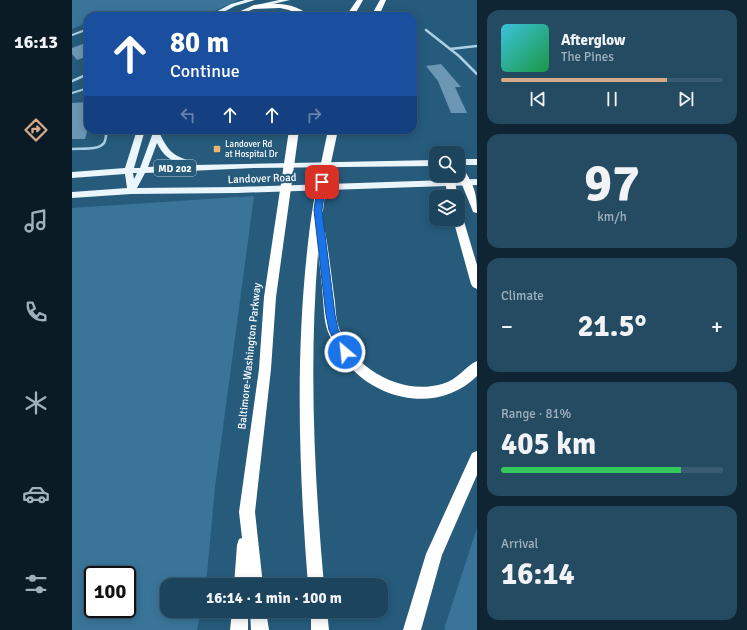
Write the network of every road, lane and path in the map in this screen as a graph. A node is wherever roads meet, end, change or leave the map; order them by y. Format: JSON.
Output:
{"nodes":[{"id":1,"x":287,"y":0,"type":"edge"},
{"id":2,"x":360,"y":0,"type":"edge"},
{"id":3,"x":383,"y":0,"type":"edge"},
{"id":4,"x":253,"y":4,"type":"edge"},
{"id":5,"x":219,"y":12,"type":"edge"},
{"id":6,"x":239,"y":12,"type":"edge"},
{"id":7,"x":303,"y":12,"type":"edge"},
{"id":8,"x":352,"y":12,"type":"edge"},
{"id":9,"x":377,"y":12,"type":"edge"},
{"id":10,"x":84,"y":30,"type":"edge"},
{"id":11,"x":426,"y":30,"type":"dead end"},
{"id":12,"x":72,"y":35,"type":"edge"},
{"id":13,"x":477,"y":46,"type":"edge"},
{"id":14,"x":450,"y":49,"type":"junction"},
{"id":15,"x":477,"y":74,"type":"edge"},
{"id":16,"x":84,"y":76,"type":"edge"},
{"id":17,"x":72,"y":81,"type":"edge"},
{"id":18,"x":84,"y":89,"type":"edge"},
{"id":19,"x":72,"y":93,"type":"edge"},
{"id":20,"x":106,"y":134,"type":"edge"},
{"id":21,"x":140,"y":134,"type":"edge"},
{"id":22,"x":156,"y":134,"type":"edge"},
{"id":23,"x":158,"y":134,"type":"edge"},
{"id":24,"x":293,"y":134,"type":"edge"},
{"id":25,"x":332,"y":134,"type":"edge"},
{"id":26,"x":72,"y":149,"type":"edge"},
{"id":27,"x":465,"y":162,"type":"edge"},
{"id":28,"x":477,"y":162,"type":"edge"},
{"id":29,"x":429,"y":163,"type":"edge"},
{"id":30,"x":207,"y":167,"type":"junction"},
{"id":31,"x":129,"y":170,"type":"junction"},
{"id":32,"x":143,"y":170,"type":"junction"},
{"id":33,"x":465,"y":174,"type":"edge"},
{"id":34,"x":72,"y":175,"type":"edge"},
{"id":35,"x":429,"y":180,"type":"edge"},
{"id":36,"x":472,"y":182,"type":"edge"},
{"id":37,"x":131,"y":191,"type":"junction"},
{"id":38,"x":72,"y":195,"type":"edge"},
{"id":39,"x":318,"y":204,"type":"junction"},
{"id":40,"x":477,"y":209,"type":"edge"},
{"id":41,"x":460,"y":226,"type":"edge"},
{"id":42,"x":477,"y":284,"type":"edge"},
{"id":43,"x":477,"y":367,"type":"edge"},
{"id":44,"x":477,"y":458,"type":"edge"},
{"id":45,"x":247,"y":512,"type":"junction"},
{"id":46,"x":242,"y":578,"type":"edge"},
{"id":47,"x":254,"y":578,"type":"edge"},
{"id":48,"x":315,"y":578,"type":"edge"},
{"id":49,"x":240,"y":618,"type":"edge"},
{"id":50,"x":259,"y":618,"type":"edge"},
{"id":51,"x":319,"y":618,"type":"edge"},
{"id":52,"x":239,"y":630,"type":"edge"},
{"id":53,"x":260,"y":630,"type":"edge"},
{"id":54,"x":320,"y":630,"type":"edge"},
{"id":55,"x":412,"y":630,"type":"edge"}],
"edges":[{"from":1,"to":4,"type":"main road"},
{"from":2,"to":8,"type":"highway"},
{"from":3,"to":9,"type":"highway"},
{"from":4,"to":5,"type":"main road"},
{"from":4,"to":6,"type":"main road"},
{"from":4,"to":7,"type":"highway"},
{"from":10,"to":12,"type":"lane"},
{"from":11,"to":14,"type":"street"},
{"from":13,"to":14,"type":"street"},
{"from":14,"to":15,"type":"street"},
{"from":16,"to":17,"type":"street"},
{"from":18,"to":19,"type":"lane"},
{"from":20,"to":26,"type":"lane"},
{"from":21,"to":31,"type":"main road"},
{"from":22,"to":32,"type":"main road"},
{"from":23,"to":30,"type":"main road"},
{"from":24,"to":45,"type":"highway","name":"Baltimore-Washington Parkway"},
{"from":25,"to":39,"type":"highway"},
{"from":27,"to":28,"type":"main road"},
{"from":29,"to":30,"type":"main road","name":"Landover Road","number":"MD 202"},
{"from":30,"to":32,"type":"main road","name":"Landover Road","number":"MD 202"},
{"from":31,"to":32,"type":"main road","name":"Landover Road","number":"MD 202"},
{"from":31,"to":34,"type":"main road","name":"Landover Road","number":"MD 202"},
{"from":31,"to":37,"type":"main road"},
{"from":32,"to":37,"type":"main road"},
{"from":33,"to":36,"type":"highway"},
{"from":35,"to":37,"type":"main road","name":"Landover Road","number":"MD 202"},
{"from":36,"to":40,"type":"highway"},
{"from":37,"to":38,"type":"main road","name":"Landover Road","number":"MD 202"},
{"from":39,"to":43,"type":"highway"},
{"from":39,"to":48,"type":"highway"},
{"from":41,"to":42,"type":"highway"},
{"from":44,"to":55,"type":"highway"},
{"from":45,"to":46,"type":"highway"},
{"from":45,"to":47,"type":"highway","name":"Baltimore-Washington Parkway"},
{"from":49,"to":52,"type":"highway"},
{"from":50,"to":53,"type":"highway"},
{"from":51,"to":54,"type":"highway"}]}
